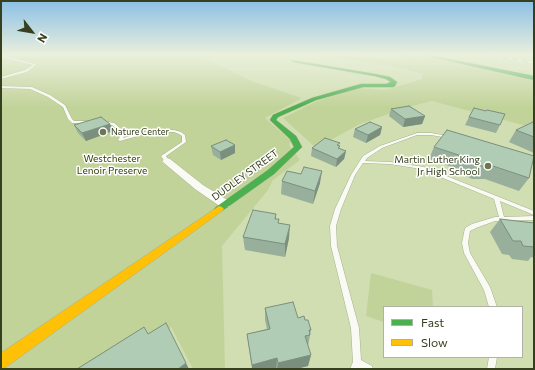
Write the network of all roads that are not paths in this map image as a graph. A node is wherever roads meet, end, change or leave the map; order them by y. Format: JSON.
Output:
{"nodes":[{"id":1,"x":21,"y":72,"type":"edge"},
{"id":2,"x":359,"y":72,"type":"edge"},
{"id":3,"x":507,"y":72,"type":"edge"},
{"id":4,"x":1,"y":78,"type":"edge"},
{"id":5,"x":534,"y":78,"type":"edge"},
{"id":6,"x":1,"y":87,"type":"edge"},
{"id":7,"x":92,"y":122,"type":"edge"},
{"id":8,"x":97,"y":122,"type":"edge"},
{"id":9,"x":451,"y":138,"type":"edge"},
{"id":10,"x":167,"y":160,"type":"joint"},
{"id":11,"x":362,"y":162,"type":"junction"},
{"id":12,"x":496,"y":198,"type":"junction"},
{"id":13,"x":224,"y":204,"type":"junction"},
{"id":14,"x":534,"y":213,"type":"edge"},
{"id":15,"x":534,"y":218,"type":"edge"},
{"id":16,"x":502,"y":219,"type":"junction"},
{"id":17,"x":494,"y":306,"type":"edge"},
{"id":18,"x":493,"y":358,"type":"edge"},
{"id":19,"x":1,"y":362,"type":"edge"},
{"id":20,"x":356,"y":366,"type":"edge"},
{"id":21,"x":369,"y":369,"type":"edge"},
{"id":22,"x":491,"y":369,"type":"edge"}],
"edges":[{"from":1,"to":4,"type":"lane"},
{"from":2,"to":13,"type":"street","name":"DUDLEY STREET"},
{"from":3,"to":5,"type":"street"},
{"from":6,"to":7,"type":"lane"},
{"from":8,"to":10,"type":"lane"},
{"from":9,"to":11,"type":"lane"},
{"from":10,"to":13,"type":"street"},
{"from":11,"to":12,"type":"lane"},
{"from":11,"to":20,"type":"lane"},
{"from":12,"to":14,"type":"lane"},
{"from":12,"to":16,"type":"lane"},
{"from":13,"to":19,"type":"street","name":"DUDLEY STREET"},
{"from":15,"to":16,"type":"lane"},
{"from":16,"to":17,"type":"lane"},
{"from":18,"to":22,"type":"lane"},
{"from":20,"to":21,"type":"lane"}]}
